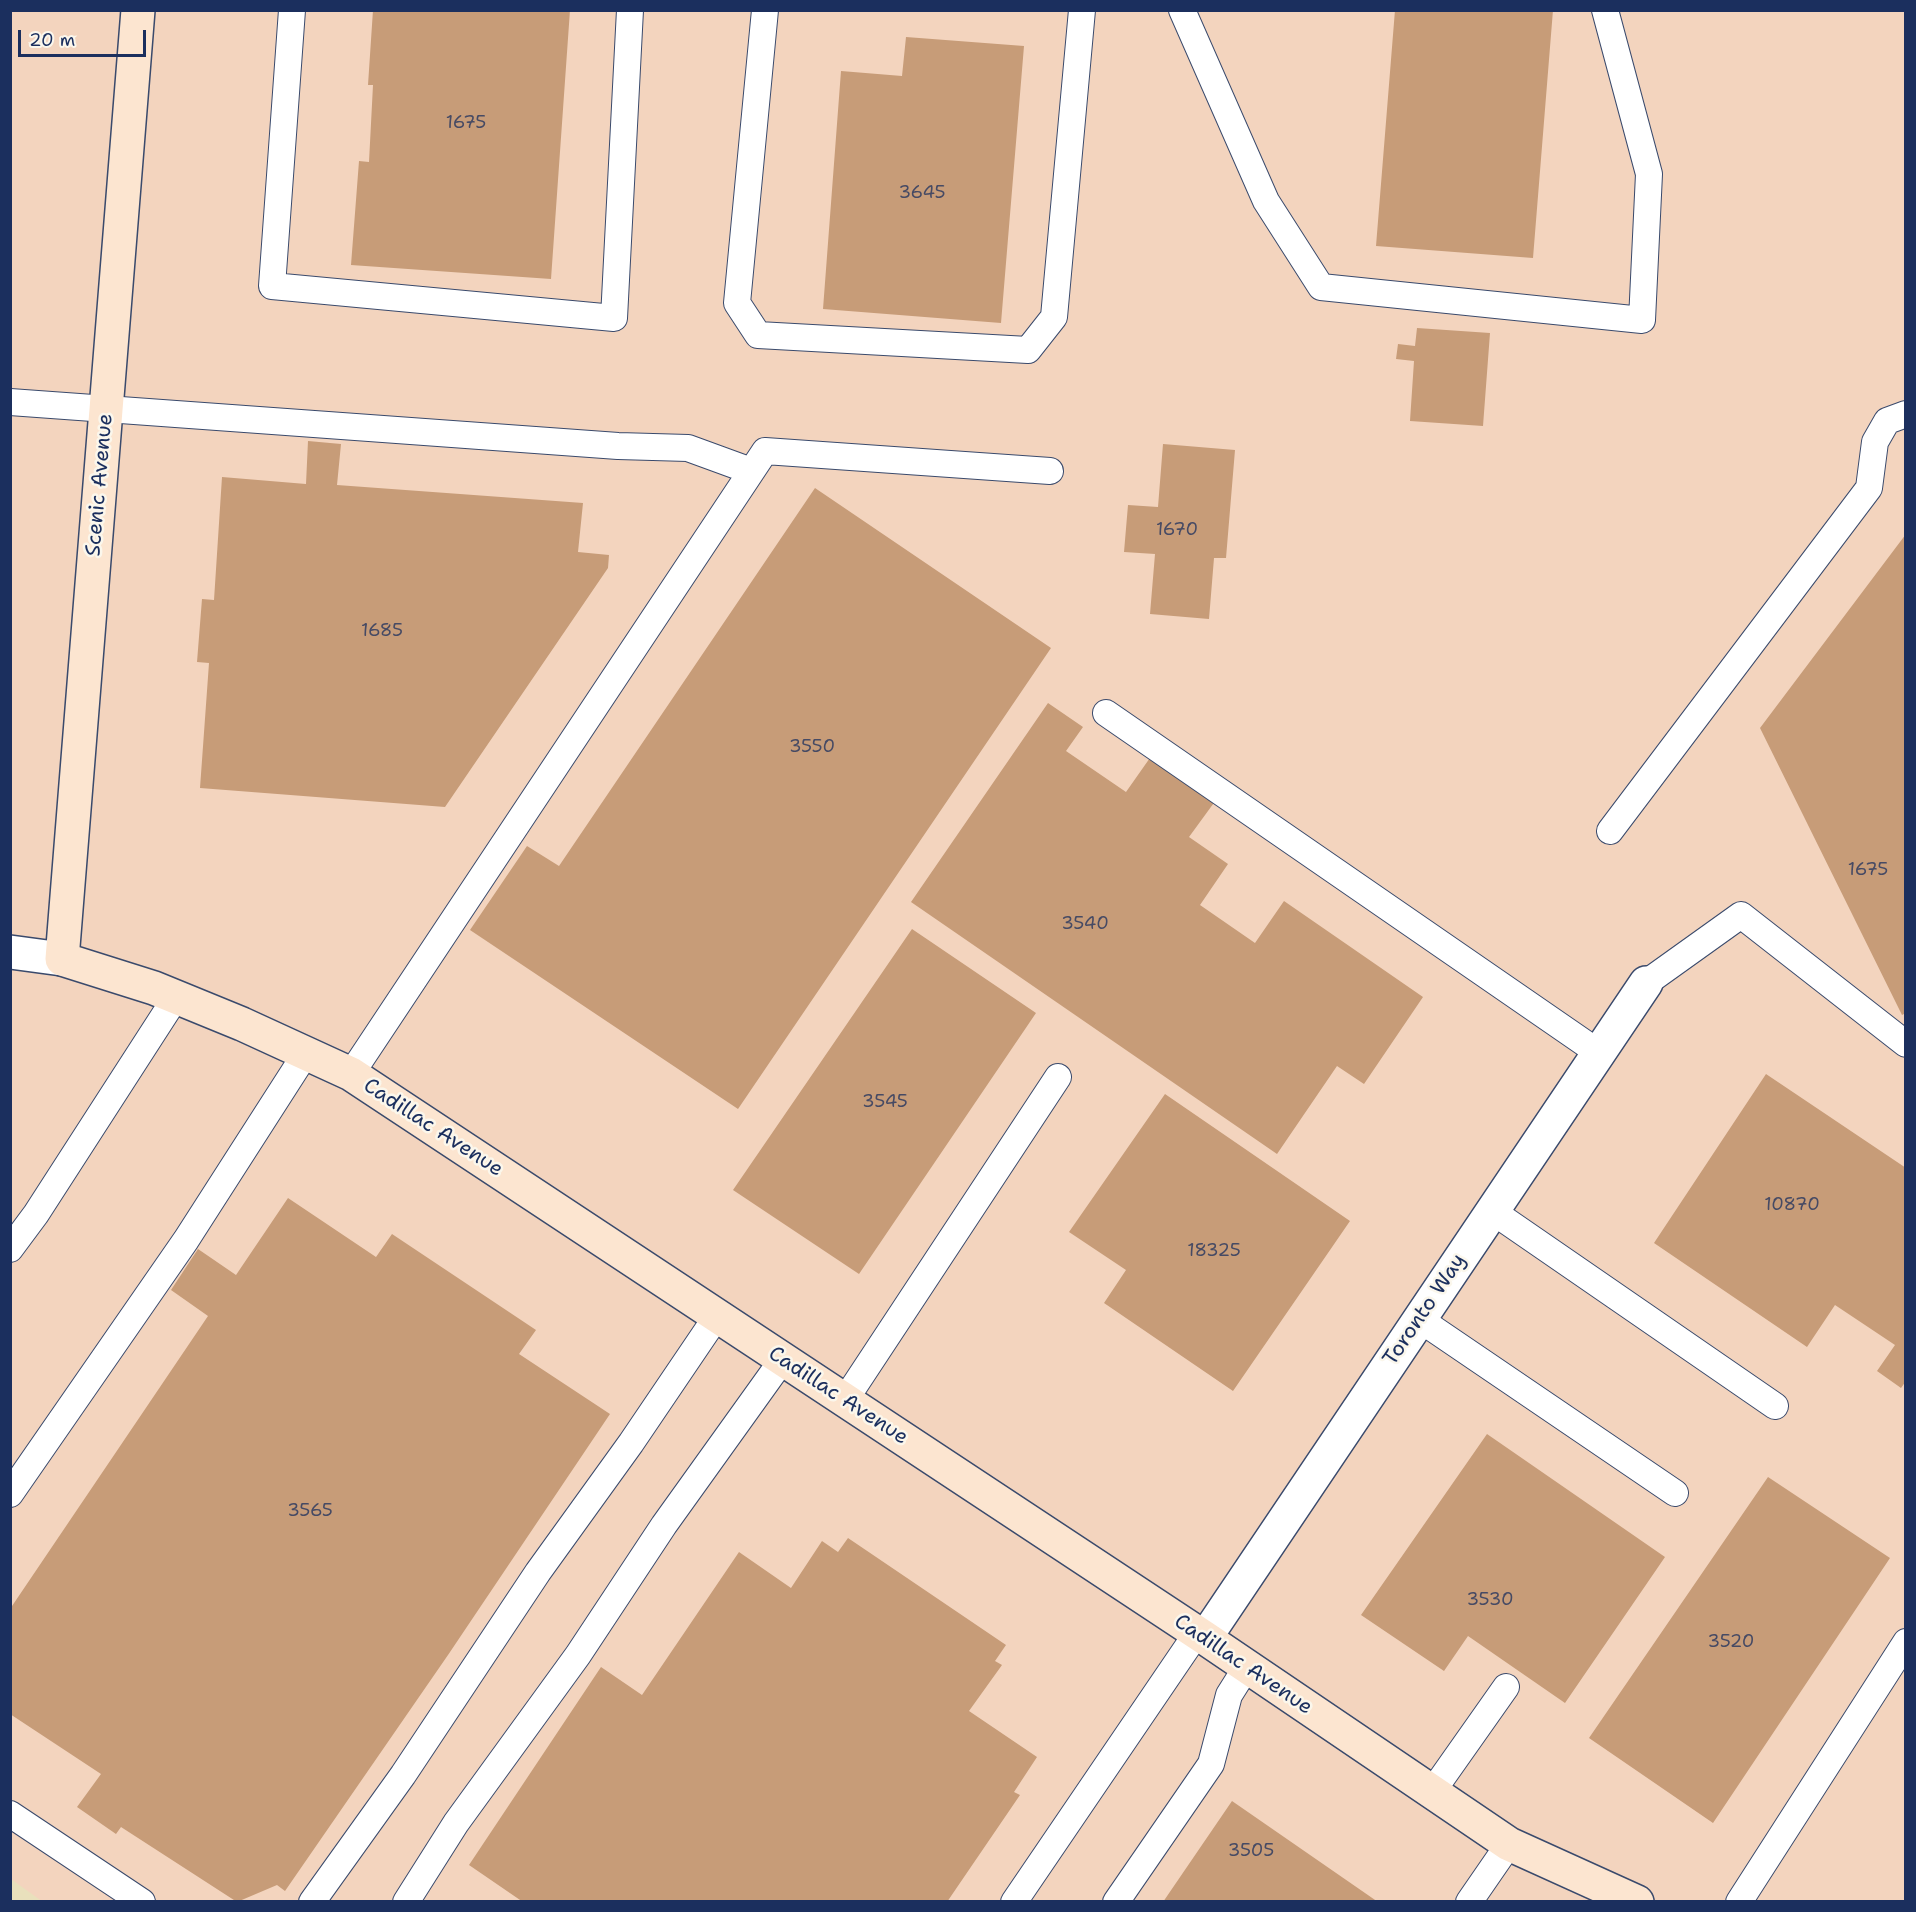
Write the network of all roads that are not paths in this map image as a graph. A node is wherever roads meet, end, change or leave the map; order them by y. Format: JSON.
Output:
{"nodes":[{"id":1,"x":138,"y":10,"type":"edge"},
{"id":2,"x":292,"y":10,"type":"edge"},
{"id":3,"x":630,"y":10,"type":"edge"},
{"id":4,"x":765,"y":10,"type":"edge"},
{"id":5,"x":1082,"y":10,"type":"edge"},
{"id":6,"x":1182,"y":10,"type":"edge"},
{"id":7,"x":1605,"y":10,"type":"edge"},
{"id":8,"x":10,"y":402,"type":"edge"},
{"id":9,"x":106,"y":411,"type":"junction"},
{"id":10,"x":1905,"y":414,"type":"edge"},
{"id":11,"x":751,"y":471,"type":"junction"},
{"id":12,"x":1050,"y":471,"type":"dead end"},
{"id":13,"x":1106,"y":713,"type":"dead end"},
{"id":14,"x":1610,"y":831,"type":"dead end"},
{"id":15,"x":10,"y":952,"type":"edge"},
{"id":16,"x":62,"y":959,"type":"junction"},
{"id":17,"x":1646,"y":983,"type":"joint"},
{"id":18,"x":176,"y":997,"type":"junction"},
{"id":19,"x":1905,"y":1044,"type":"edge"},
{"id":20,"x":306,"y":1053,"type":"junction"},
{"id":21,"x":1599,"y":1053,"type":"junction"},
{"id":22,"x":351,"y":1074,"type":"junction"},
{"id":23,"x":1058,"y":1077,"type":"dead end"},
{"id":24,"x":1492,"y":1211,"type":"junction"},
{"id":25,"x":10,"y":1249,"type":"edge"},
{"id":26,"x":717,"y":1316,"type":"junction"},
{"id":27,"x":1419,"y":1319,"type":"junction"},
{"id":28,"x":783,"y":1359,"type":"junction"},
{"id":29,"x":845,"y":1400,"type":"junction"},
{"id":30,"x":1775,"y":1406,"type":"dead end"},
{"id":31,"x":1675,"y":1493,"type":"dead end"},
{"id":32,"x":10,"y":1494,"type":"edge"},
{"id":33,"x":1201,"y":1635,"type":"junction"},
{"id":34,"x":1905,"y":1642,"type":"edge"},
{"id":35,"x":1246,"y":1668,"type":"junction"},
{"id":36,"x":1506,"y":1688,"type":"dead end"},
{"id":37,"x":1432,"y":1792,"type":"junction"},
{"id":38,"x":10,"y":1814,"type":"edge"},
{"id":39,"x":1509,"y":1844,"type":"junction"},
{"id":40,"x":142,"y":1902,"type":"edge"},
{"id":41,"x":312,"y":1902,"type":"edge"},
{"id":42,"x":406,"y":1902,"type":"edge"},
{"id":43,"x":1014,"y":1902,"type":"edge"},
{"id":44,"x":1116,"y":1902,"type":"edge"},
{"id":45,"x":1469,"y":1902,"type":"edge"},
{"id":46,"x":1637,"y":1902,"type":"edge"},
{"id":47,"x":1739,"y":1902,"type":"edge"}],
"edges":[{"from":1,"to":9,"type":"street","name":"Scenic Avenue"},
{"from":2,"to":3,"type":"lane"},
{"from":4,"to":5,"type":"lane"},
{"from":6,"to":7,"type":"lane"},
{"from":8,"to":9,"type":"lane"},
{"from":9,"to":11,"type":"lane"},
{"from":9,"to":16,"type":"street","name":"Scenic Avenue"},
{"from":10,"to":14,"type":"lane"},
{"from":11,"to":12,"type":"lane"},
{"from":11,"to":22,"type":"lane"},
{"from":13,"to":21,"type":"lane"},
{"from":15,"to":16,"type":"street","name":"Cadillac Avenue"},
{"from":16,"to":18,"type":"street","name":"Cadillac Avenue"},
{"from":17,"to":19,"type":"lane"},
{"from":17,"to":21,"type":"street","name":"Toronto Way"},
{"from":18,"to":20,"type":"street","name":"Cadillac Avenue"},
{"from":18,"to":25,"type":"lane"},
{"from":20,"to":22,"type":"street","name":"Cadillac Avenue"},
{"from":20,"to":32,"type":"lane"},
{"from":21,"to":24,"type":"street","name":"Toronto Way"},
{"from":22,"to":26,"type":"street","name":"Cadillac Avenue"},
{"from":23,"to":29,"type":"lane"},
{"from":24,"to":27,"type":"street","name":"Toronto Way"},
{"from":24,"to":30,"type":"lane"},
{"from":26,"to":28,"type":"street","name":"Cadillac Avenue"},
{"from":26,"to":41,"type":"lane"},
{"from":27,"to":31,"type":"lane"},
{"from":27,"to":33,"type":"street","name":"Toronto Way"},
{"from":28,"to":29,"type":"street","name":"Cadillac Avenue"},
{"from":28,"to":42,"type":"lane"},
{"from":29,"to":33,"type":"street","name":"Cadillac Avenue"},
{"from":33,"to":35,"type":"street","name":"Cadillac Avenue"},
{"from":33,"to":43,"type":"lane"},
{"from":34,"to":47,"type":"lane"},
{"from":35,"to":37,"type":"street","name":"Cadillac Avenue"},
{"from":35,"to":44,"type":"lane"},
{"from":36,"to":37,"type":"lane"},
{"from":37,"to":39,"type":"street","name":"Cadillac Avenue"},
{"from":38,"to":40,"type":"lane"},
{"from":39,"to":45,"type":"lane"},
{"from":39,"to":46,"type":"street","name":"Cadillac Avenue"}]}
